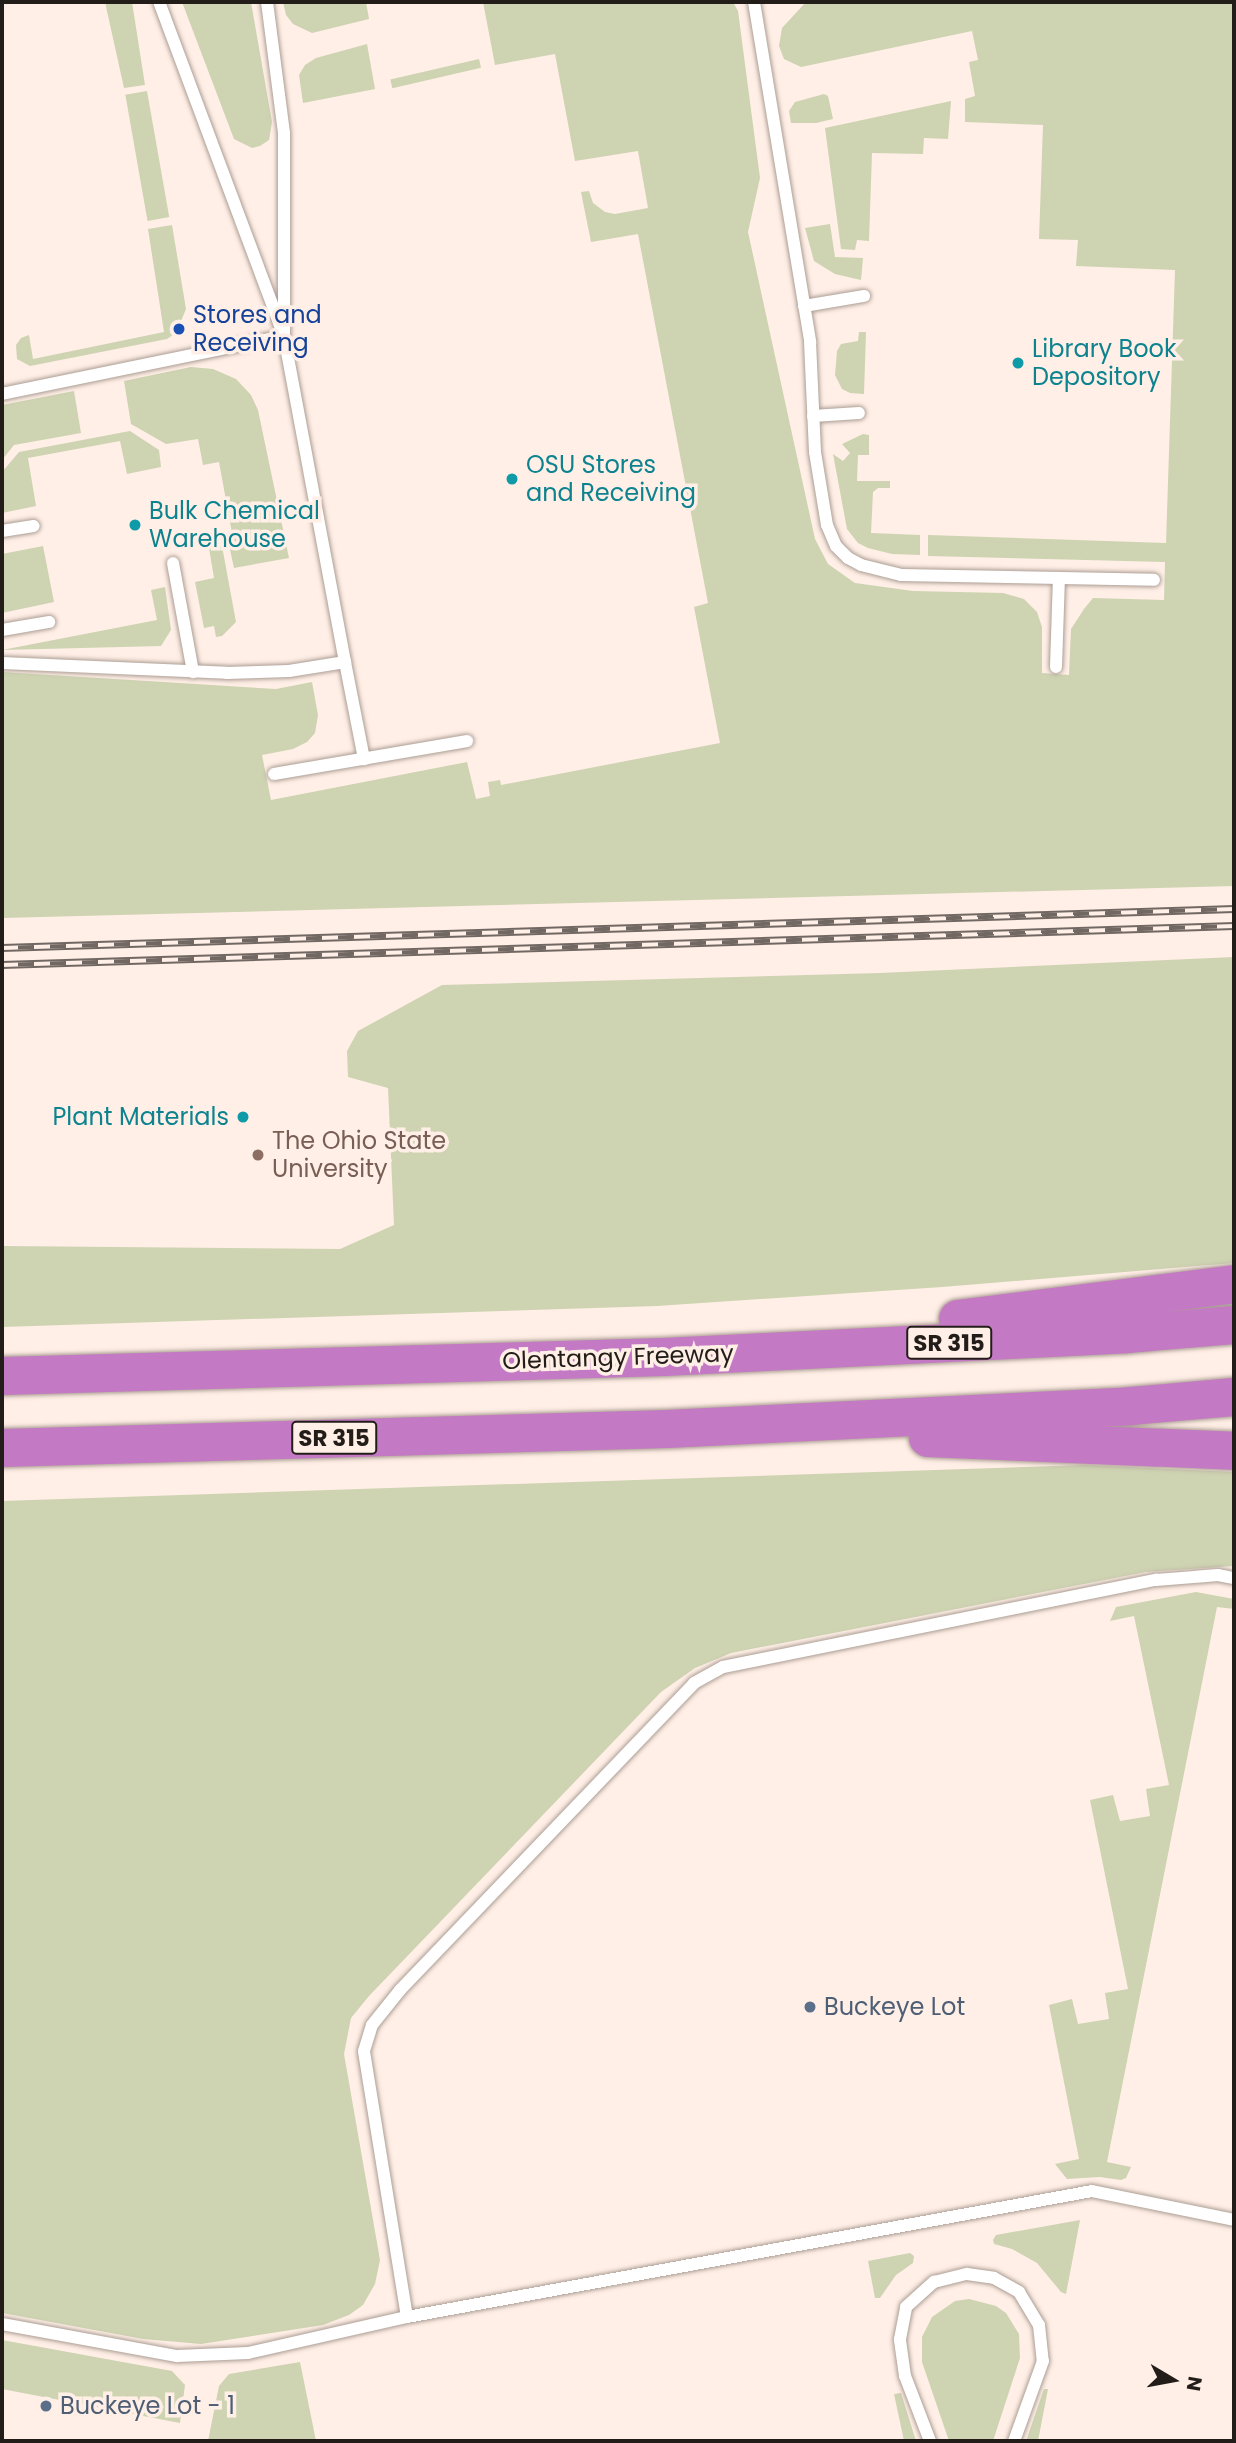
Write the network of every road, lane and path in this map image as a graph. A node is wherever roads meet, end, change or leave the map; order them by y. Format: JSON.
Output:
{"nodes":[{"id":1,"x":159,"y":2,"type":"edge"},
{"id":2,"x":267,"y":2,"type":"edge"},
{"id":3,"x":754,"y":2,"type":"edge"},
{"id":4,"x":864,"y":296,"type":"dead end"},
{"id":5,"x":804,"y":306,"type":"junction"},
{"id":6,"x":284,"y":336,"type":"junction"},
{"id":7,"x":2,"y":394,"type":"edge"},
{"id":8,"x":859,"y":414,"type":"dead end"},
{"id":9,"x":813,"y":416,"type":"junction"},
{"id":10,"x":34,"y":526,"type":"dead end"},
{"id":11,"x":2,"y":531,"type":"edge"},
{"id":12,"x":173,"y":563,"type":"dead end"},
{"id":13,"x":1059,"y":578,"type":"junction"},
{"id":14,"x":1154,"y":580,"type":"dead end"},
{"id":15,"x":49,"y":622,"type":"dead end"},
{"id":16,"x":2,"y":629,"type":"edge"},
{"id":17,"x":345,"y":662,"type":"junction"},
{"id":18,"x":2,"y":663,"type":"edge"},
{"id":19,"x":1056,"y":667,"type":"dead end"},
{"id":20,"x":193,"y":672,"type":"junction"},
{"id":21,"x":467,"y":741,"type":"dead end"},
{"id":22,"x":364,"y":759,"type":"junction"},
{"id":23,"x":274,"y":774,"type":"dead end"},
{"id":24,"x":1234,"y":1284,"type":"edge"},
{"id":25,"x":1234,"y":1325,"type":"edge"},
{"id":26,"x":664,"y":1357,"type":"junction"},
{"id":27,"x":2,"y":1376,"type":"edge"},
{"id":28,"x":1234,"y":1398,"type":"edge"},
{"id":29,"x":667,"y":1429,"type":"junction"},
{"id":30,"x":2,"y":1448,"type":"edge"},
{"id":31,"x":1234,"y":1451,"type":"edge"},
{"id":32,"x":1234,"y":1578,"type":"edge"},
{"id":33,"x":1234,"y":2220,"type":"edge"},
{"id":34,"x":407,"y":2317,"type":"junction"},
{"id":35,"x":2,"y":2324,"type":"edge"},
{"id":36,"x":930,"y":2441,"type":"edge"},
{"id":37,"x":1014,"y":2441,"type":"edge"}],
"edges":[{"from":1,"to":6,"type":"lane"},
{"from":2,"to":6,"type":"lane"},
{"from":3,"to":5,"type":"lane"},
{"from":4,"to":5,"type":"lane"},
{"from":5,"to":9,"type":"lane"},
{"from":6,"to":7,"type":"lane"},
{"from":6,"to":17,"type":"lane"},
{"from":8,"to":9,"type":"lane"},
{"from":9,"to":13,"type":"lane"},
{"from":10,"to":11,"type":"lane"},
{"from":12,"to":20,"type":"lane"},
{"from":13,"to":14,"type":"lane"},
{"from":13,"to":19,"type":"lane"},
{"from":15,"to":16,"type":"lane"},
{"from":17,"to":20,"type":"lane"},
{"from":17,"to":22,"type":"lane"},
{"from":18,"to":20,"type":"lane"},
{"from":21,"to":22,"type":"lane"},
{"from":22,"to":23,"type":"lane"},
{"from":24,"to":26,"type":"highway"},
{"from":25,"to":26,"type":"highway","name":"Olentangy Freeway","number":"SR 315"},
{"from":26,"to":27,"type":"highway","name":"Olentangy Freeway","number":"SR 315"},
{"from":28,"to":29,"type":"highway","number":"SR 315"},
{"from":29,"to":30,"type":"highway","number":"SR 315"},
{"from":29,"to":31,"type":"highway"},
{"from":32,"to":34,"type":"lane"},
{"from":33,"to":34,"type":"lane"},
{"from":34,"to":35,"type":"lane"},
{"from":36,"to":37,"type":"lane"}]}
